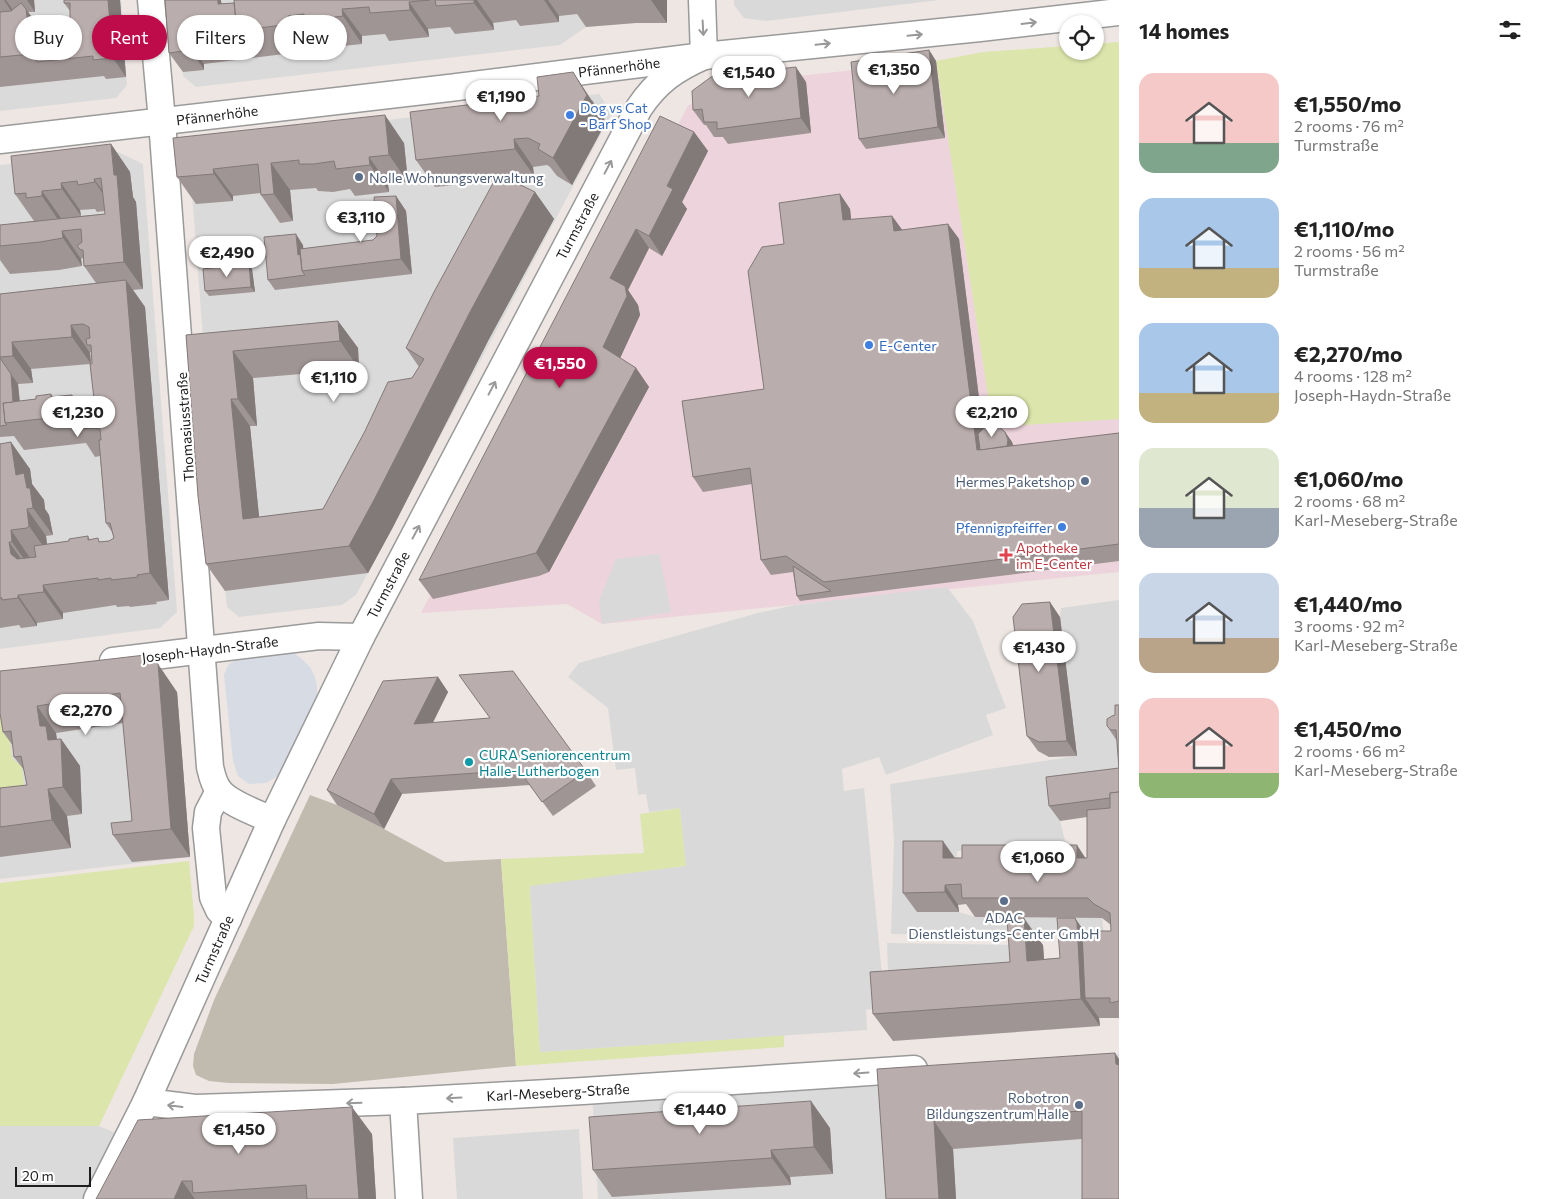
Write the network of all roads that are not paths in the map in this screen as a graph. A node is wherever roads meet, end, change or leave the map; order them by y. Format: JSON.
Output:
{"nodes":[{"id":1,"x":151,"y":0,"type":"edge"},
{"id":2,"x":702,"y":0,"type":"edge"},
{"id":3,"x":1119,"y":12,"type":"edge"},
{"id":4,"x":704,"y":56,"type":"junction"},
{"id":5,"x":162,"y":121,"type":"junction"},
{"id":6,"x":0,"y":140,"type":"edge"},
{"id":7,"x":361,"y":637,"type":"junction"},
{"id":8,"x":202,"y":650,"type":"junction"},
{"id":9,"x":93,"y":663,"type":"edge"},
{"id":10,"x":219,"y":791,"type":"junction"},
{"id":11,"x":272,"y":820,"type":"junction"},
{"id":12,"x":228,"y":919,"type":"junction"},
{"id":13,"x":939,"y":1067,"type":"edge"},
{"id":14,"x":403,"y":1101,"type":"junction"},
{"id":15,"x":146,"y":1102,"type":"junction"},
{"id":16,"x":97,"y":1199,"type":"edge"},
{"id":17,"x":409,"y":1199,"type":"edge"}],
"edges":[{"from":1,"to":5,"type":"street","name":"Thomasiusstraße"},
{"from":2,"to":4,"type":"street","one_way":true},
{"from":4,"to":3,"type":"street","name":"Pfännerhöhe","one_way":true},
{"from":4,"to":5,"type":"street","name":"Pfännerhöhe"},
{"from":7,"to":4,"type":"street","name":"Turmstraße","one_way":true},
{"from":5,"to":6,"type":"street","name":"Pfännerhöhe"},
{"from":5,"to":8,"type":"street","name":"Thomasiusstraße"},
{"from":7,"to":8,"type":"street","name":"Joseph-Haydn-Straße"},
{"from":7,"to":11,"type":"street","name":"Turmstraße"},
{"from":8,"to":9,"type":"street","name":"Joseph-Haydn-Straße"},
{"from":8,"to":10,"type":"street","name":"Thomasiusstraße"},
{"from":10,"to":11,"type":"street"},
{"from":10,"to":12,"type":"street"},
{"from":11,"to":12,"type":"street","name":"Turmstraße"},
{"from":12,"to":15,"type":"street","name":"Turmstraße"},
{"from":13,"to":14,"type":"street","name":"Karl-Meseberg-Straße","one_way":true},
{"from":14,"to":15,"type":"street","name":"Karl-Meseberg-Straße","one_way":true},
{"from":14,"to":17,"type":"street"},
{"from":15,"to":16,"type":"street","name":"Turmstraße"}]}
